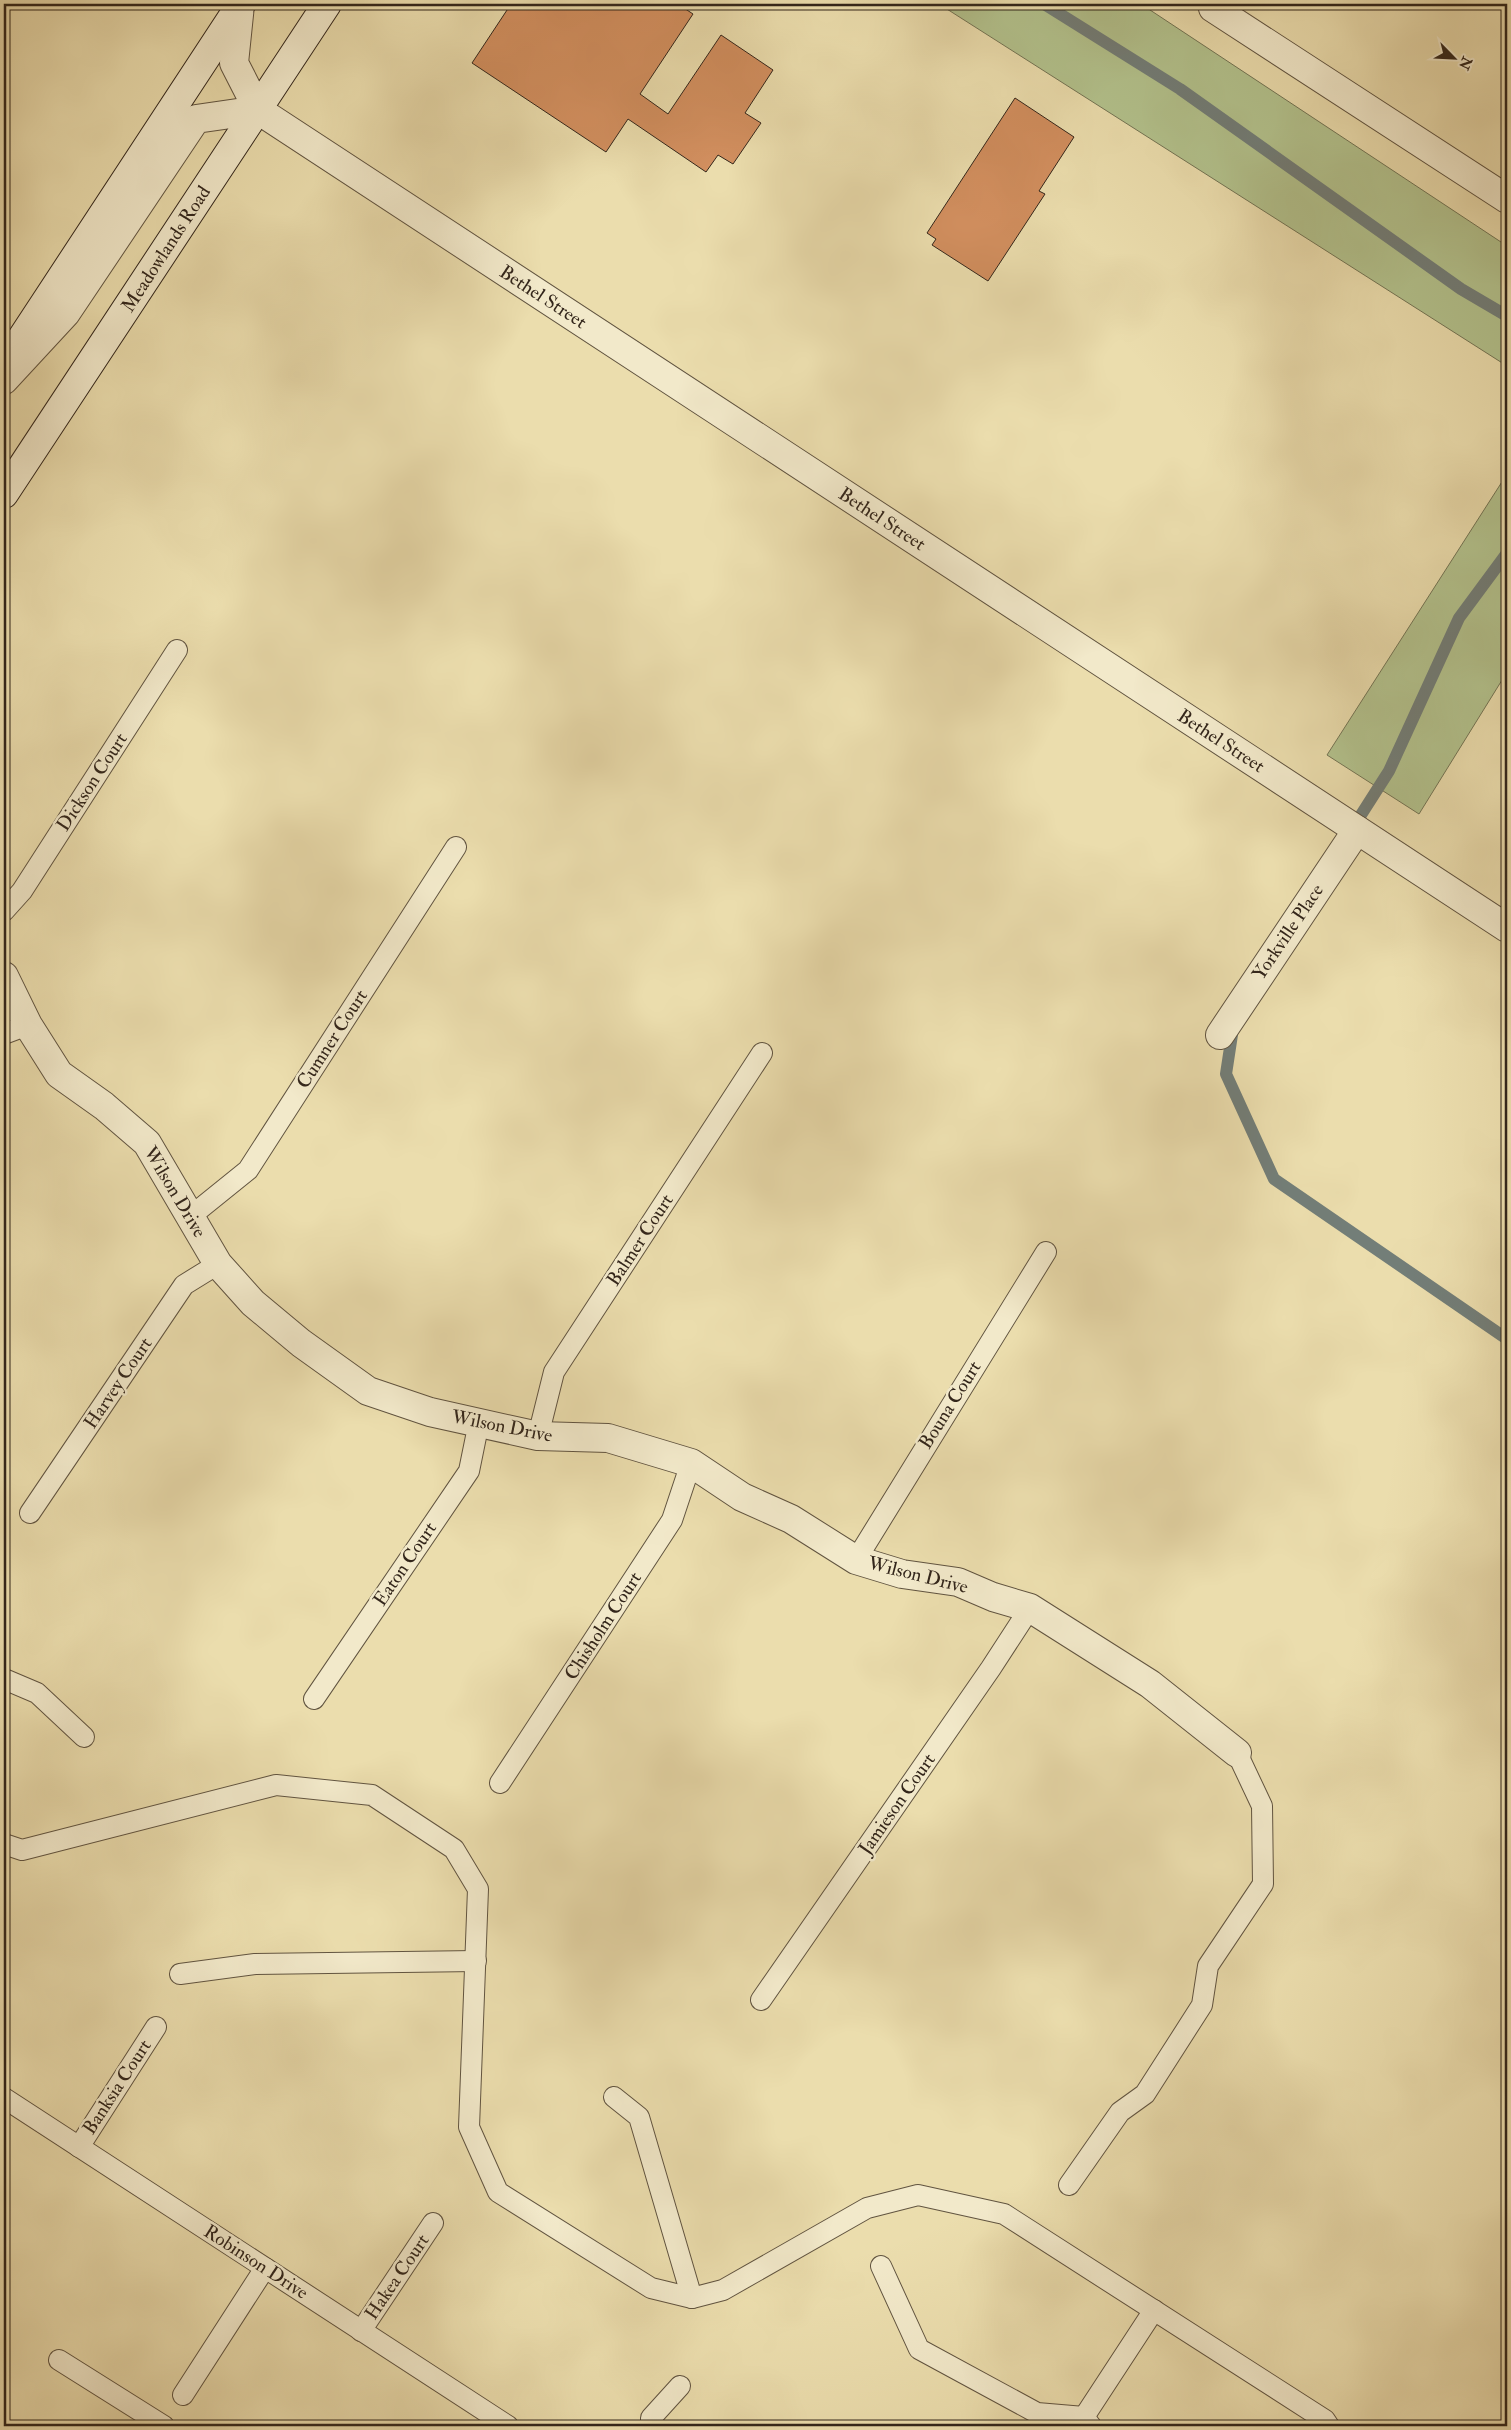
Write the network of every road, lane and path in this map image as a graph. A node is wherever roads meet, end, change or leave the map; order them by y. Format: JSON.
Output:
{"nodes":[{"id":1,"x":240,"y":4,"type":"edge"},
{"id":2,"x":327,"y":4,"type":"edge"},
{"id":3,"x":1212,"y":4,"type":"edge"},
{"id":4,"x":258,"y":110,"type":"junction"},
{"id":5,"x":1507,"y":199,"type":"edge"},
{"id":6,"x":4,"y":365,"type":"edge"},
{"id":7,"x":4,"y":380,"type":"edge"},
{"id":8,"x":4,"y":494,"type":"edge"},
{"id":9,"x":177,"y":650,"type":"dead end"},
{"id":10,"x":1357,"y":830,"type":"junction"},
{"id":11,"x":456,"y":846,"type":"dead end"},
{"id":12,"x":4,"y":911,"type":"edge"},
{"id":13,"x":1507,"y":928,"type":"edge"},
{"id":14,"x":4,"y":976,"type":"edge"},
{"id":15,"x":16,"y":1029,"type":"edge"},
{"id":16,"x":1220,"y":1035,"type":"dead end"},
{"id":17,"x":762,"y":1053,"type":"dead end"},
{"id":18,"x":192,"y":1216,"type":"junction"},
{"id":19,"x":1046,"y":1252,"type":"dead end"},
{"id":20,"x":218,"y":1264,"type":"junction"},
{"id":21,"x":479,"y":1422,"type":"junction"},
{"id":22,"x":538,"y":1436,"type":"junction"},
{"id":23,"x":691,"y":1463,"type":"junction"},
{"id":24,"x":30,"y":1513,"type":"dead end"},
{"id":25,"x":856,"y":1560,"type":"junction"},
{"id":26,"x":1030,"y":1608,"type":"junction"},
{"id":27,"x":4,"y":1679,"type":"edge"},
{"id":28,"x":314,"y":1699,"type":"dead end"},
{"id":29,"x":84,"y":1737,"type":"dead end"},
{"id":30,"x":1237,"y":1753,"type":"joint"},
{"id":31,"x":500,"y":1783,"type":"dead end"},
{"id":32,"x":4,"y":1844,"type":"edge"},
{"id":33,"x":476,"y":1961,"type":"junction"},
{"id":34,"x":180,"y":1974,"type":"dead end"},
{"id":35,"x":761,"y":2000,"type":"dead end"},
{"id":36,"x":156,"y":2026,"type":"dead end"},
{"id":37,"x":614,"y":2097,"type":"dead end"},
{"id":38,"x":4,"y":2098,"type":"edge"},
{"id":39,"x":79,"y":2147,"type":"junction"},
{"id":40,"x":1069,"y":2185,"type":"dead end"},
{"id":41,"x":433,"y":2224,"type":"dead end"},
{"id":42,"x":881,"y":2266,"type":"dead end"},
{"id":43,"x":265,"y":2268,"type":"junction"},
{"id":44,"x":692,"y":2298,"type":"junction"},
{"id":45,"x":1154,"y":2310,"type":"junction"},
{"id":46,"x":361,"y":2331,"type":"junction"},
{"id":47,"x":59,"y":2360,"type":"dead end"},
{"id":48,"x":680,"y":2386,"type":"dead end"},
{"id":49,"x":183,"y":2395,"type":"dead end"},
{"id":50,"x":142,"y":2420,"type":"edge"},
{"id":51,"x":1088,"y":2422,"type":"edge"},
{"id":52,"x":164,"y":2426,"type":"edge"},
{"id":53,"x":508,"y":2426,"type":"edge"},
{"id":54,"x":651,"y":2426,"type":"edge"},
{"id":55,"x":1329,"y":2426,"type":"edge"}],
"edges":[{"from":1,"to":4,"type":"street"},
{"from":1,"to":6,"type":"street"},
{"from":2,"to":4,"type":"street","name":"Meadowlands Road"},
{"from":3,"to":5,"type":"street"},
{"from":4,"to":7,"type":"street"},
{"from":4,"to":8,"type":"street","name":"Meadowlands Road"},
{"from":4,"to":10,"type":"street","name":"Bethel Street"},
{"from":9,"to":12,"type":"lane","name":"Dickson Court"},
{"from":10,"to":13,"type":"street","name":"Bethel Street"},
{"from":10,"to":16,"type":"street","name":"Yorkville Place"},
{"from":11,"to":18,"type":"lane","name":"Cumner Court"},
{"from":14,"to":15,"type":"street","name":"Wilson Drive"},
{"from":15,"to":18,"type":"street","name":"Wilson Drive"},
{"from":17,"to":22,"type":"lane","name":"Balmer Court"},
{"from":18,"to":20,"type":"street","name":"Wilson Drive"},
{"from":19,"to":25,"type":"lane","name":"Bouna Court"},
{"from":20,"to":21,"type":"street","name":"Wilson Drive"},
{"from":20,"to":24,"type":"lane","name":"Harvey Court"},
{"from":21,"to":22,"type":"street","name":"Wilson Drive"},
{"from":21,"to":28,"type":"lane","name":"Eaton Court"},
{"from":22,"to":23,"type":"street","name":"Wilson Drive"},
{"from":23,"to":25,"type":"street","name":"Wilson Drive"},
{"from":23,"to":31,"type":"lane","name":"Chisholm Court"},
{"from":25,"to":26,"type":"street","name":"Wilson Drive"},
{"from":26,"to":30,"type":"street","name":"Wilson Drive"},
{"from":26,"to":35,"type":"lane","name":"Jamieson Court"},
{"from":27,"to":29,"type":"lane"},
{"from":30,"to":40,"type":"lane"},
{"from":32,"to":33,"type":"lane"},
{"from":33,"to":34,"type":"lane"},
{"from":33,"to":44,"type":"lane"},
{"from":36,"to":39,"type":"lane","name":"Banksia Court"},
{"from":37,"to":44,"type":"lane"},
{"from":38,"to":39,"type":"lane","name":"Robinson Drive"},
{"from":39,"to":43,"type":"lane","name":"Robinson Drive"},
{"from":41,"to":46,"type":"lane","name":"Hakea Court"},
{"from":42,"to":51,"type":"lane"},
{"from":43,"to":46,"type":"lane","name":"Robinson Drive"},
{"from":43,"to":49,"type":"lane"},
{"from":44,"to":45,"type":"lane"},
{"from":45,"to":51,"type":"lane"},
{"from":45,"to":55,"type":"lane"},
{"from":46,"to":53,"type":"lane","name":"Robinson Drive"},
{"from":47,"to":50,"type":"lane"},
{"from":48,"to":54,"type":"lane"},
{"from":50,"to":52,"type":"lane"}]}
